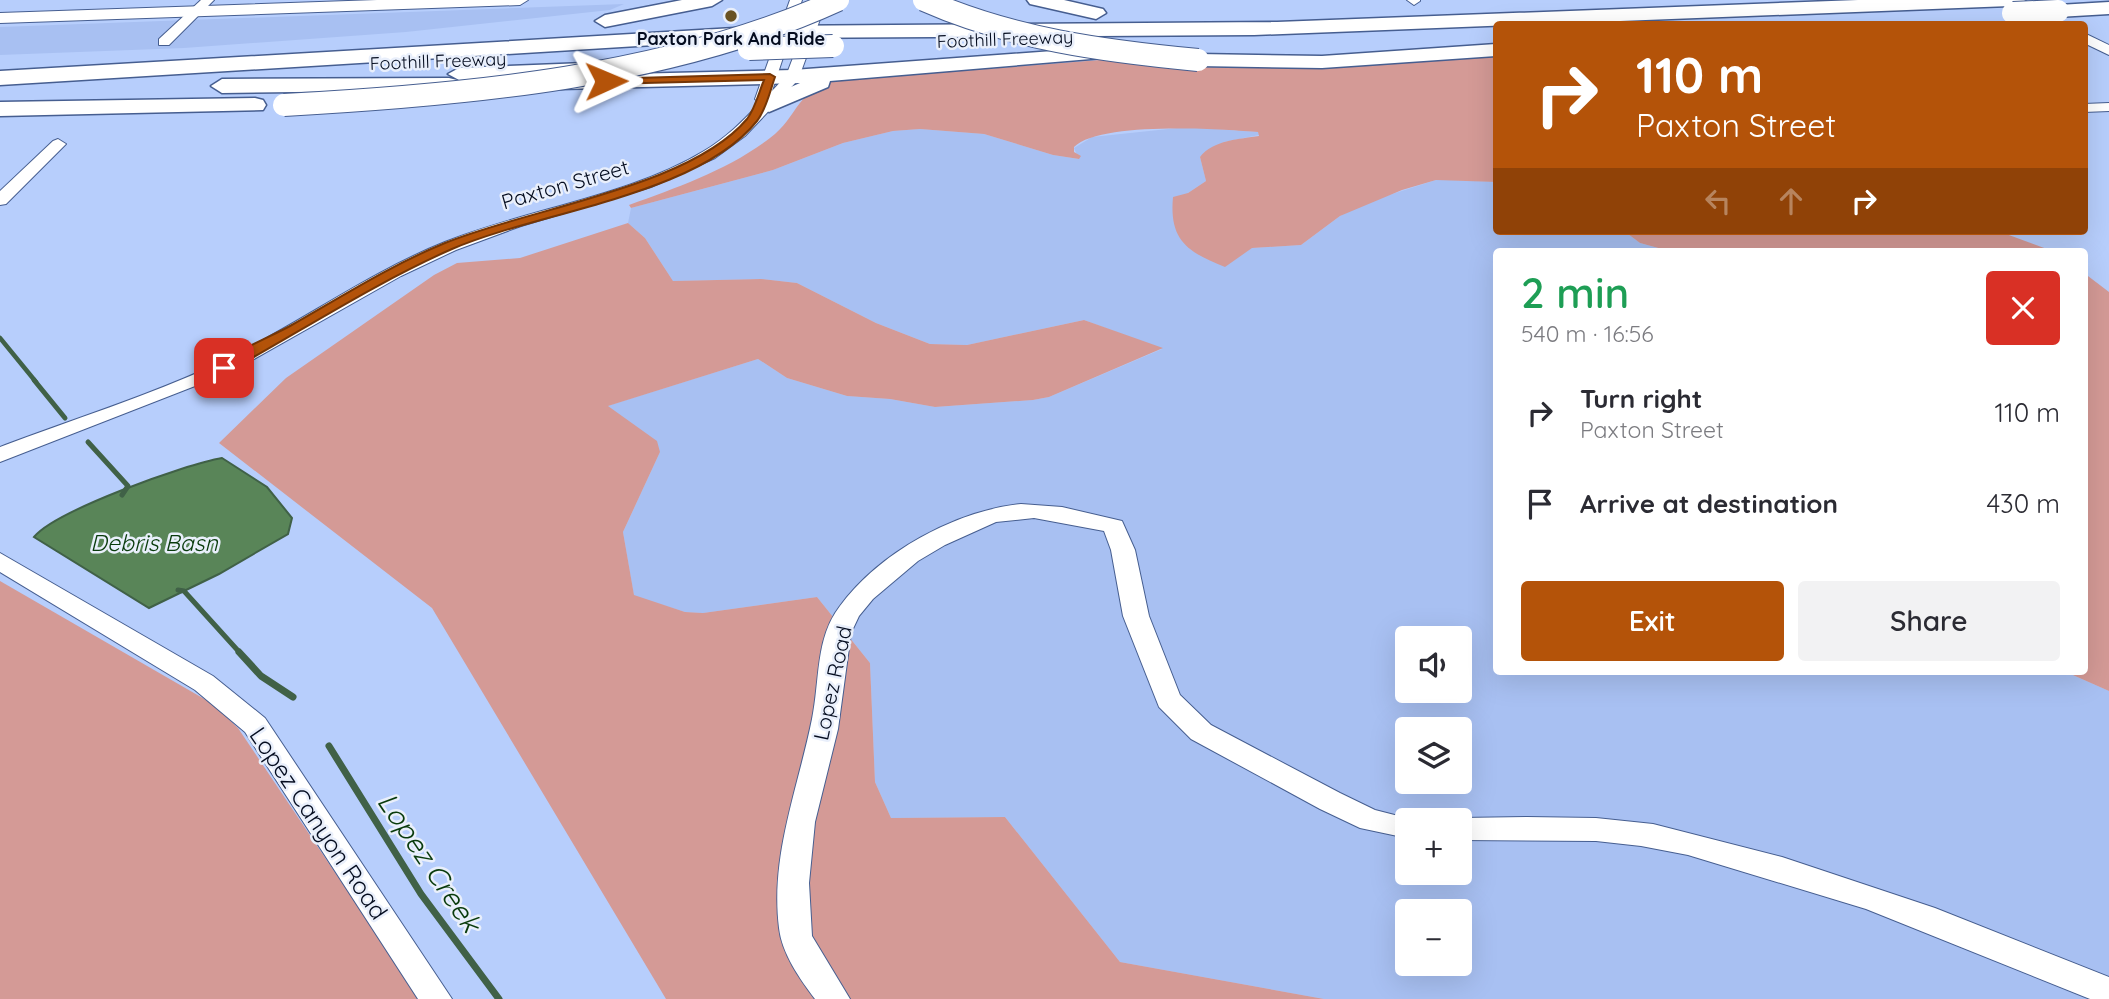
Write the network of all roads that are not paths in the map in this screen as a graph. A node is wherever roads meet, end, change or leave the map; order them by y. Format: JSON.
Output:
{"nodes":[{"id":1,"x":520,"y":0,"type":"edge"},
{"id":2,"x":712,"y":0,"type":"edge"},
{"id":3,"x":796,"y":0,"type":"edge"},
{"id":4,"x":821,"y":0,"type":"edge"},
{"id":5,"x":838,"y":0,"type":"edge"},
{"id":6,"x":924,"y":0,"type":"edge"},
{"id":7,"x":1037,"y":0,"type":"edge"},
{"id":8,"x":1991,"y":1,"type":"edge"},
{"id":9,"x":2013,"y":4,"type":"edge"},
{"id":10,"x":203,"y":5,"type":"edge"},
{"id":11,"x":2109,"y":8,"type":"edge"},
{"id":12,"x":1672,"y":12,"type":"junction"},
{"id":13,"x":0,"y":18,"type":"edge"},
{"id":14,"x":2059,"y":18,"type":"edge"},
{"id":15,"x":1518,"y":21,"type":"edge"},
{"id":16,"x":1754,"y":21,"type":"edge"},
{"id":17,"x":1885,"y":21,"type":"edge"},
{"id":18,"x":1493,"y":22,"type":"edge"},
{"id":19,"x":785,"y":31,"type":"junction"},
{"id":20,"x":811,"y":31,"type":"junction"},
{"id":21,"x":1493,"y":33,"type":"edge"},
{"id":22,"x":1279,"y":35,"type":"junction"},
{"id":23,"x":2088,"y":39,"type":"edge"},
{"id":24,"x":164,"y":42,"type":"dead end"},
{"id":25,"x":1493,"y":50,"type":"edge"},
{"id":26,"x":2109,"y":51,"type":"edge"},
{"id":27,"x":748,"y":56,"type":"junction"},
{"id":28,"x":0,"y":70,"type":"edge"},
{"id":29,"x":844,"y":74,"type":"junction"},
{"id":30,"x":782,"y":77,"type":"junction"},
{"id":31,"x":0,"y":78,"type":"edge"},
{"id":32,"x":201,"y":84,"type":"junction"},
{"id":33,"x":0,"y":92,"type":"edge"},
{"id":34,"x":2109,"y":107,"type":"edge"},
{"id":35,"x":2088,"y":108,"type":"edge"},
{"id":36,"x":0,"y":109,"type":"edge"},
{"id":37,"x":762,"y":112,"type":"junction"},
{"id":38,"x":58,"y":144,"type":"dead end"},
{"id":39,"x":0,"y":200,"type":"edge"},
{"id":40,"x":0,"y":455,"type":"edge"},
{"id":41,"x":0,"y":561,"type":"edge"},
{"id":42,"x":1395,"y":825,"type":"edge"},
{"id":43,"x":1472,"y":829,"type":"edge"},
{"id":44,"x":2109,"y":992,"type":"edge"},
{"id":45,"x":436,"y":999,"type":"edge"},
{"id":46,"x":834,"y":999,"type":"edge"}],
"edges":[{"from":1,"to":10,"type":"main road"},
{"from":2,"to":28,"type":"highway"},
{"from":3,"to":19,"type":"street","name":"Paxton Street"},
{"from":4,"to":20,"type":"street","name":"Paxton Street"},
{"from":5,"to":36,"type":"highway","bridge":true},
{"from":6,"to":25,"type":"highway","bridge":true},
{"from":7,"to":12,"type":"highway"},
{"from":8,"to":9,"type":"highway","name":"Foothill Freeway"},
{"from":8,"to":12,"type":"highway","name":"Foothill Freeway"},
{"from":9,"to":14,"type":"highway","name":"Foothill Freeway","bridge":true},
{"from":9,"to":16,"type":"highway","name":"Foothill Freeway"},
{"from":9,"to":17,"type":"highway"},
{"from":10,"to":13,"type":"main road"},
{"from":10,"to":24,"type":"street"},
{"from":11,"to":14,"type":"highway","name":"Foothill Freeway"},
{"from":12,"to":15,"type":"highway","name":"Foothill Freeway"},
{"from":18,"to":22,"type":"highway","name":"Foothill Freeway"},
{"from":19,"to":20,"type":"highway"},
{"from":19,"to":30,"type":"street","name":"Paxton Street"},
{"from":19,"to":31,"type":"highway"},
{"from":20,"to":22,"type":"highway"},
{"from":20,"to":30,"type":"street","name":"Paxton Street"},
{"from":21,"to":22,"type":"highway","name":"Foothill Freeway"},
{"from":22,"to":27,"type":"highway","name":"Foothill Freeway"},
{"from":22,"to":29,"type":"highway"},
{"from":23,"to":26,"type":"street"},
{"from":27,"to":31,"type":"highway","name":"Foothill Freeway"},
{"from":27,"to":32,"type":"highway","name":"Foothill Freeway"},
{"from":29,"to":30,"type":"highway"},
{"from":29,"to":37,"type":"highway"},
{"from":30,"to":32,"type":"highway"},
{"from":30,"to":37,"type":"street","name":"Paxton Street"},
{"from":30,"to":37,"type":"street","name":"Paxton Street"},
{"from":32,"to":33,"type":"highway","name":"Foothill Freeway"},
{"from":34,"to":35,"type":"street"},
{"from":37,"to":40,"type":"street","name":"Paxton Street"},
{"from":38,"to":39,"type":"street"},
{"from":41,"to":45,"type":"street","name":"Lopez Canyon Road"},
{"from":42,"to":46,"type":"street","name":"Lopez Road"},
{"from":43,"to":44,"type":"street"}]}
